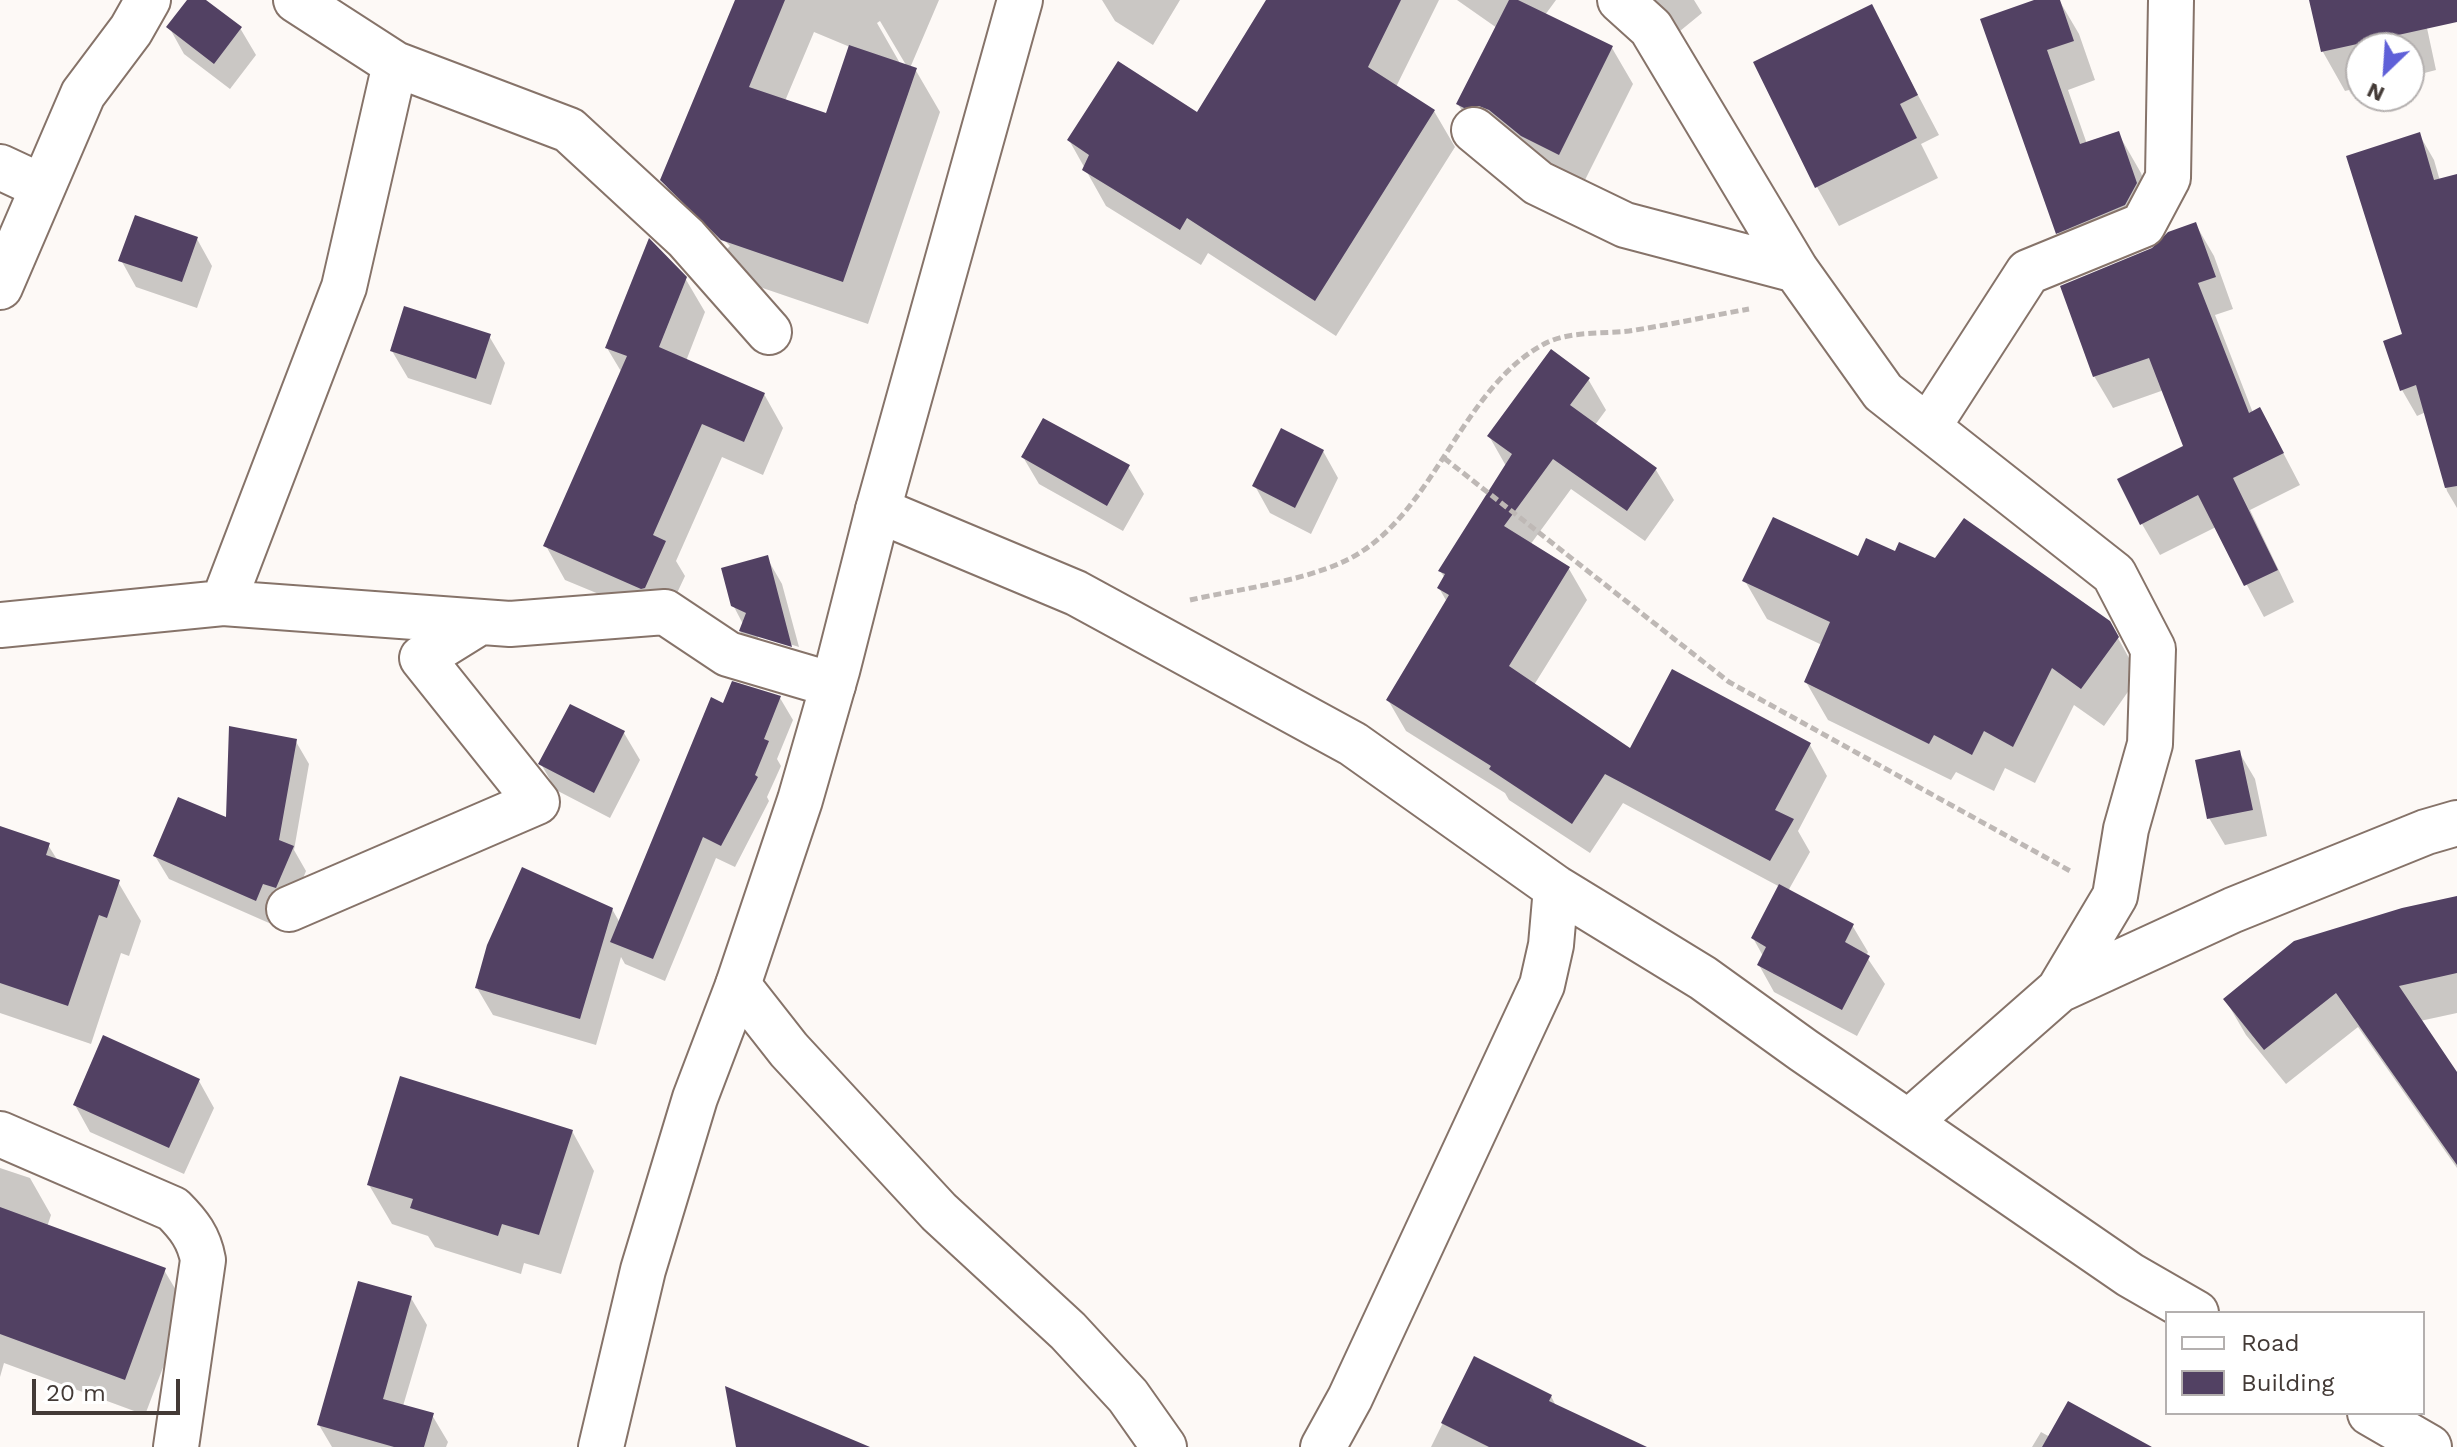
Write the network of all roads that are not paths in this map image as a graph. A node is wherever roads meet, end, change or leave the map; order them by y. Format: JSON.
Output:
{"nodes":[{"id":1,"x":148,"y":0,"type":"edge"},
{"id":2,"x":296,"y":0,"type":"edge"},
{"id":3,"x":1020,"y":0,"type":"edge"},
{"id":4,"x":1620,"y":0,"type":"edge"},
{"id":5,"x":2171,"y":0,"type":"edge"},
{"id":6,"x":395,"y":64,"type":"junction"},
{"id":7,"x":1474,"y":130,"type":"dead end"},
{"id":8,"x":0,"y":167,"type":"edge"},
{"id":9,"x":43,"y":187,"type":"junction"},
{"id":10,"x":1806,"y":283,"type":"junction"},
{"id":11,"x":0,"y":287,"type":"edge"},
{"id":12,"x":769,"y":332,"type":"dead end"},
{"id":13,"x":1928,"y":427,"type":"junction"},
{"id":14,"x":878,"y":510,"type":"junction"},
{"id":15,"x":223,"y":603,"type":"junction"},
{"id":16,"x":480,"y":622,"type":"junction"},
{"id":17,"x":0,"y":625,"type":"edge"},
{"id":18,"x":833,"y":685,"type":"junction"},
{"id":19,"x":2457,"y":823,"type":"edge"},
{"id":20,"x":1556,"y":888,"type":"junction"},
{"id":21,"x":289,"y":909,"type":"dead end"},
{"id":22,"x":738,"y":985,"type":"junction"},
{"id":23,"x":2059,"y":990,"type":"junction"},
{"id":24,"x":1910,"y":1121,"type":"junction"},
{"id":25,"x":0,"y":1134,"type":"edge"},
{"id":26,"x":2193,"y":1311,"type":"edge"},
{"id":27,"x":2373,"y":1415,"type":"edge"},
{"id":28,"x":176,"y":1447,"type":"edge"},
{"id":29,"x":601,"y":1447,"type":"edge"},
{"id":30,"x":1164,"y":1447,"type":"edge"},
{"id":31,"x":1323,"y":1447,"type":"edge"},
{"id":32,"x":2429,"y":1447,"type":"edge"}],
"edges":[{"from":1,"to":9,"type":"street"},
{"from":2,"to":6,"type":"street"},
{"from":3,"to":14,"type":"street"},
{"from":4,"to":10,"type":"street"},
{"from":5,"to":13,"type":"street"},
{"from":6,"to":12,"type":"street"},
{"from":6,"to":15,"type":"street"},
{"from":7,"to":10,"type":"street"},
{"from":8,"to":9,"type":"street"},
{"from":9,"to":11,"type":"street"},
{"from":10,"to":13,"type":"street"},
{"from":13,"to":23,"type":"street"},
{"from":14,"to":18,"type":"street"},
{"from":14,"to":20,"type":"street"},
{"from":15,"to":16,"type":"street"},
{"from":15,"to":17,"type":"street"},
{"from":16,"to":18,"type":"street"},
{"from":16,"to":21,"type":"street"},
{"from":18,"to":22,"type":"street"},
{"from":19,"to":23,"type":"street"},
{"from":20,"to":24,"type":"street"},
{"from":20,"to":31,"type":"street"},
{"from":22,"to":29,"type":"street"},
{"from":22,"to":30,"type":"street"},
{"from":23,"to":24,"type":"street"},
{"from":24,"to":26,"type":"street"},
{"from":25,"to":28,"type":"street"},
{"from":27,"to":32,"type":"street"}]}
